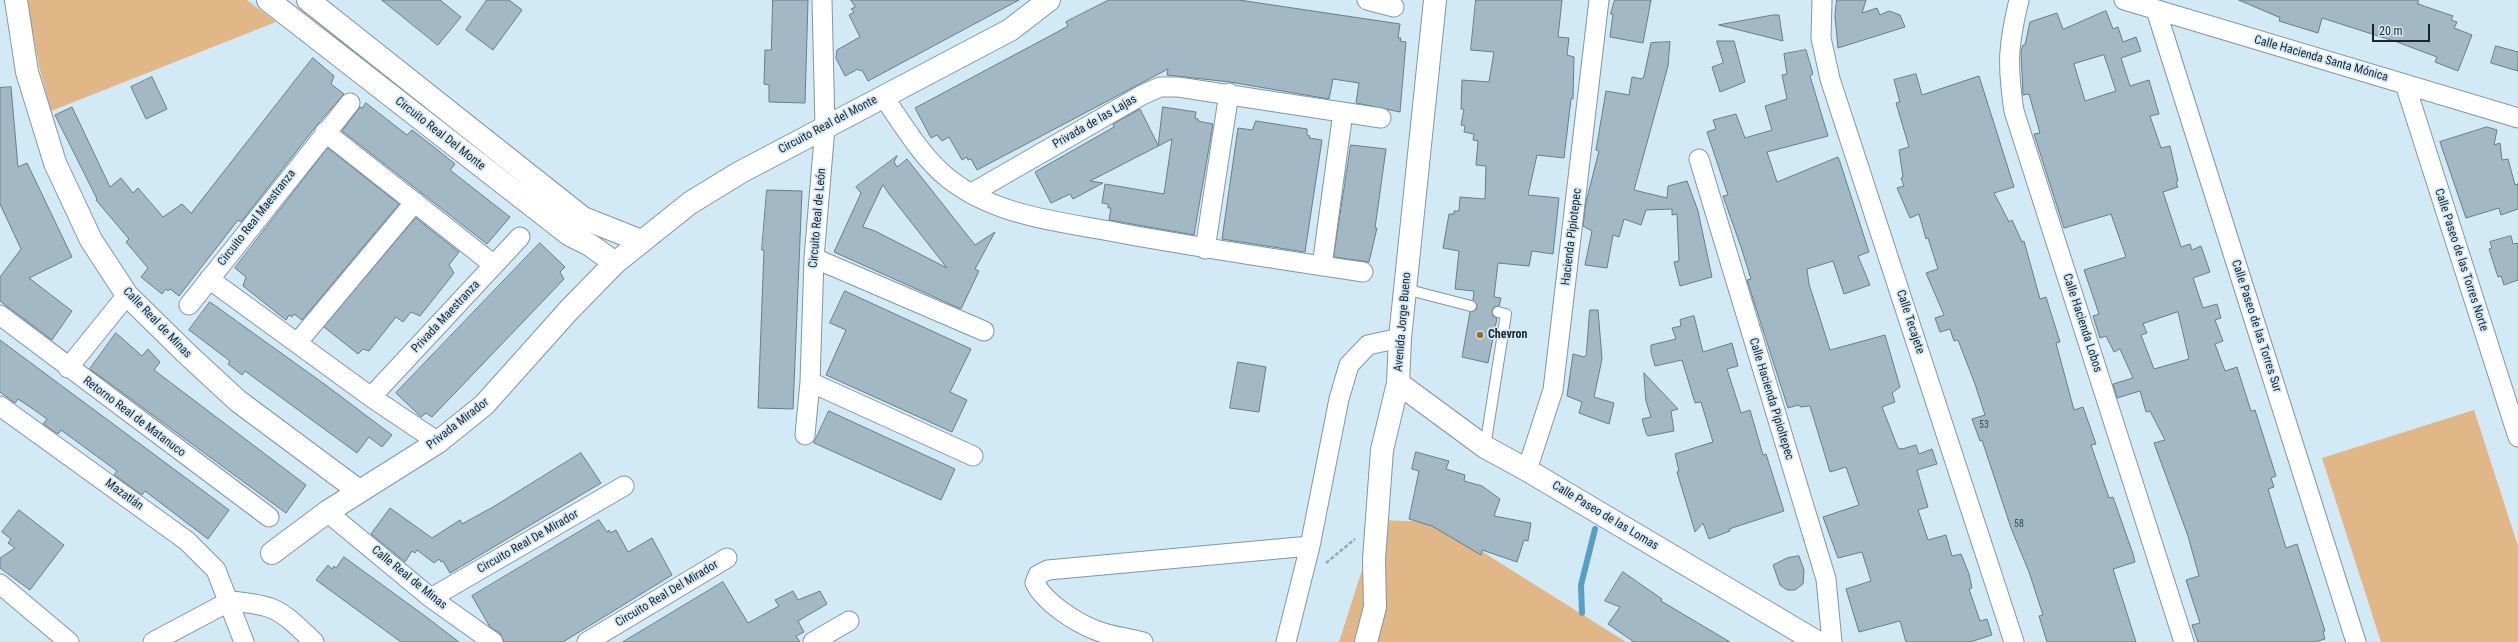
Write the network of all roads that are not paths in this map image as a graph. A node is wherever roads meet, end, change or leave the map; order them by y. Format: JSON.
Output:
{"nodes":[{"id":1,"x":16,"y":0,"type":"edge"},
{"id":2,"x":268,"y":0,"type":"edge"},
{"id":3,"x":308,"y":0,"type":"edge"},
{"id":4,"x":822,"y":0,"type":"edge"},
{"id":5,"x":1049,"y":0,"type":"edge"},
{"id":6,"x":1367,"y":0,"type":"edge"},
{"id":7,"x":1435,"y":0,"type":"edge"},
{"id":8,"x":1599,"y":0,"type":"edge"},
{"id":9,"x":1822,"y":0,"type":"edge"},
{"id":10,"x":2019,"y":0,"type":"edge"},
{"id":11,"x":2124,"y":0,"type":"edge"},
{"id":12,"x":1394,"y":6,"type":"dead end"},
{"id":13,"x":2156,"y":10,"type":"junction"},
{"id":14,"x":2405,"y":84,"type":"junction"},
{"id":15,"x":1229,"y":93,"type":"junction"},
{"id":16,"x":883,"y":96,"type":"junction"},
{"id":17,"x":350,"y":103,"type":"dead end"},
{"id":18,"x":1343,"y":112,"type":"junction"},
{"id":19,"x":1380,"y":118,"type":"dead end"},
{"id":20,"x":2518,"y":118,"type":"edge"},
{"id":21,"x":825,"y":127,"type":"junction"},
{"id":22,"x":325,"y":132,"type":"junction"},
{"id":23,"x":1699,"y":159,"type":"dead end"},
{"id":24,"x":972,"y":193,"type":"junction"},
{"id":25,"x":415,"y":202,"type":"junction"},
{"id":26,"x":520,"y":237,"type":"dead end"},
{"id":27,"x":641,"y":241,"type":"junction"},
{"id":28,"x":1205,"y":249,"type":"junction"},
{"id":29,"x":814,"y":258,"type":"junction"},
{"id":30,"x":615,"y":263,"type":"junction"},
{"id":31,"x":494,"y":265,"type":"junction"},
{"id":32,"x":1322,"y":266,"type":"junction"},
{"id":33,"x":1363,"y":272,"type":"dead end"},
{"id":34,"x":209,"y":279,"type":"junction"},
{"id":35,"x":1405,"y":289,"type":"junction"},
{"id":36,"x":127,"y":295,"type":"junction"},
{"id":37,"x":189,"y":305,"type":"dead end"},
{"id":38,"x":1471,"y":306,"type":"dead end"},
{"id":39,"x":1498,"y":312,"type":"dead end"},
{"id":40,"x":0,"y":315,"type":"edge"},
{"id":41,"x":984,"y":331,"type":"dead end"},
{"id":42,"x":1400,"y":338,"type":"junction"},
{"id":43,"x":297,"y":343,"type":"junction"},
{"id":44,"x":68,"y":368,"type":"junction"},
{"id":45,"x":810,"y":382,"type":"junction"},
{"id":46,"x":1398,"y":383,"type":"junction"},
{"id":47,"x":371,"y":397,"type":"junction"},
{"id":48,"x":0,"y":407,"type":"edge"},
{"id":49,"x":806,"y":435,"type":"dead end"},
{"id":50,"x":2518,"y":437,"type":"edge"},
{"id":51,"x":438,"y":442,"type":"junction"},
{"id":52,"x":1485,"y":447,"type":"junction"},
{"id":53,"x":973,"y":456,"type":"dead end"},
{"id":54,"x":1528,"y":470,"type":"junction"},
{"id":55,"x":624,"y":486,"type":"dead end"},
{"id":56,"x":359,"y":491,"type":"junction"},
{"id":57,"x":327,"y":512,"type":"junction"},
{"id":58,"x":268,"y":518,"type":"dead end"},
{"id":59,"x":1310,"y":546,"type":"junction"},
{"id":60,"x":272,"y":553,"type":"dead end"},
{"id":61,"x":726,"y":558,"type":"dead end"},
{"id":62,"x":0,"y":584,"type":"edge"},
{"id":63,"x":431,"y":598,"type":"junction"},
{"id":64,"x":230,"y":601,"type":"junction"},
{"id":65,"x":850,"y":621,"type":"dead end"},
{"id":66,"x":1091,"y":636,"type":"edge"},
{"id":67,"x":69,"y":642,"type":"edge"},
{"id":68,"x":153,"y":642,"type":"edge"},
{"id":69,"x":244,"y":642,"type":"edge"},
{"id":70,"x":313,"y":642,"type":"edge"},
{"id":71,"x":493,"y":642,"type":"edge"},
{"id":72,"x":587,"y":642,"type":"edge"},
{"id":73,"x":813,"y":642,"type":"edge"},
{"id":74,"x":1143,"y":642,"type":"edge"},
{"id":75,"x":1286,"y":642,"type":"edge"},
{"id":76,"x":1366,"y":642,"type":"edge"},
{"id":77,"x":1818,"y":642,"type":"edge"},
{"id":78,"x":1832,"y":642,"type":"edge"},
{"id":79,"x":2014,"y":642,"type":"edge"},
{"id":80,"x":2184,"y":642,"type":"edge"},
{"id":81,"x":2356,"y":642,"type":"edge"}],
"edges":[{"from":1,"to":36,"type":"street","name":"Calle Real de Minas"},
{"from":2,"to":30,"type":"street","name":"Circuito Real Del Monte"},
{"from":3,"to":27,"type":"street","name":"Circuito Real Del Monte"},
{"from":4,"to":21,"type":"street","name":"Circuito Real de León"},
{"from":5,"to":16,"type":"street","name":"Circuito Real del Monte"},
{"from":6,"to":12,"type":"street"},
{"from":7,"to":35,"type":"street","name":"Avenida Jorge Bueno"},
{"from":8,"to":54,"type":"street","name":"Hacienda Pipiotepec"},
{"from":9,"to":79,"type":"street","name":"Calle Tecajete"},
{"from":10,"to":80,"type":"street","name":"Calle Hacienda Lobos"},
{"from":11,"to":13,"type":"street","name":"Calle Hacienda Santa Mónica"},
{"from":13,"to":14,"type":"street","name":"Calle Hacienda Santa Mónica"},
{"from":13,"to":81,"type":"street","name":"Calle Paseo de las Torres Sur"},
{"from":14,"to":20,"type":"street","name":"Calle Hacienda Santa Mónica"},
{"from":14,"to":50,"type":"street","name":"Calle Paseo de las Torres Norte"},
{"from":15,"to":18,"type":"street","name":"Privada de las Lajas"},
{"from":15,"to":24,"type":"street","name":"Privada de las Lajas"},
{"from":15,"to":28,"type":"street"},
{"from":16,"to":21,"type":"street","name":"Circuito Real del Monte"},
{"from":16,"to":24,"type":"street"},
{"from":17,"to":22,"type":"street","name":"Circuito Real Maestranza"},
{"from":18,"to":19,"type":"street","name":"Privada de las Lajas"},
{"from":18,"to":32,"type":"street"},
{"from":21,"to":27,"type":"street","name":"Circuito Real del Monte"},
{"from":21,"to":29,"type":"street","name":"Circuito Real de León"},
{"from":22,"to":25,"type":"street"},
{"from":22,"to":34,"type":"street","name":"Circuito Real Maestranza"},
{"from":23,"to":78,"type":"street","name":"Calle Hacienda Pipioltepec"},
{"from":24,"to":28,"type":"street"},
{"from":25,"to":31,"type":"street"},
{"from":25,"to":43,"type":"street"},
{"from":26,"to":31,"type":"street","name":"Privada Maestranza"},
{"from":27,"to":30,"type":"street","name":"Circuito Real del Monte"},
{"from":28,"to":32,"type":"street"},
{"from":29,"to":41,"type":"street"},
{"from":29,"to":45,"type":"street","name":"Circuito Real de León"},
{"from":30,"to":51,"type":"street","name":"Privada Mirador"},
{"from":31,"to":47,"type":"street","name":"Privada Maestranza"},
{"from":32,"to":33,"type":"street"},
{"from":34,"to":37,"type":"street","name":"Circuito Real Maestranza"},
{"from":34,"to":43,"type":"street"},
{"from":35,"to":38,"type":"lane"},
{"from":35,"to":42,"type":"street","name":"Avenida Jorge Bueno"},
{"from":36,"to":44,"type":"street"},
{"from":36,"to":56,"type":"street","name":"Calle Real de Minas"},
{"from":39,"to":52,"type":"lane"},
{"from":40,"to":44,"type":"street","name":"Retorno Real de Matanuco"},
{"from":42,"to":46,"type":"street","name":"Avenida Jorge Bueno"},
{"from":42,"to":59,"type":"street"},
{"from":43,"to":47,"type":"street"},
{"from":44,"to":58,"type":"street","name":"Retorno Real de Matanuco"},
{"from":45,"to":49,"type":"street","name":"Circuito Real de León"},
{"from":45,"to":53,"type":"street"},
{"from":46,"to":52,"type":"street","name":"Calle Paseo de las Lomas"},
{"from":46,"to":76,"type":"street","name":"Avenida Jorge Bueno"},
{"from":47,"to":51,"type":"street"},
{"from":48,"to":64,"type":"street","name":"Mazatlán"},
{"from":51,"to":56,"type":"street","name":"Privada Mirador"},
{"from":52,"to":54,"type":"street","name":"Calle Paseo de las Lomas"},
{"from":54,"to":77,"type":"street","name":"Calle Paseo de las Lomas"},
{"from":55,"to":63,"type":"street","name":"Circuito Real De Mirador"},
{"from":56,"to":57,"type":"street","name":"Privada Mirador"},
{"from":57,"to":60,"type":"street","name":"Privada Mirador"},
{"from":57,"to":63,"type":"street","name":"Calle Real de Minas"},
{"from":59,"to":66,"type":"street"},
{"from":59,"to":75,"type":"street"},
{"from":61,"to":72,"type":"street","name":"Circuito Real Del Mirador"},
{"from":62,"to":67,"type":"street"},
{"from":63,"to":71,"type":"street","name":"Calle Real de Minas"},
{"from":64,"to":68,"type":"street"},
{"from":64,"to":69,"type":"street","name":"Mazatlán"},
{"from":64,"to":70,"type":"street"},
{"from":65,"to":73,"type":"street"},
{"from":66,"to":74,"type":"street"}]}
